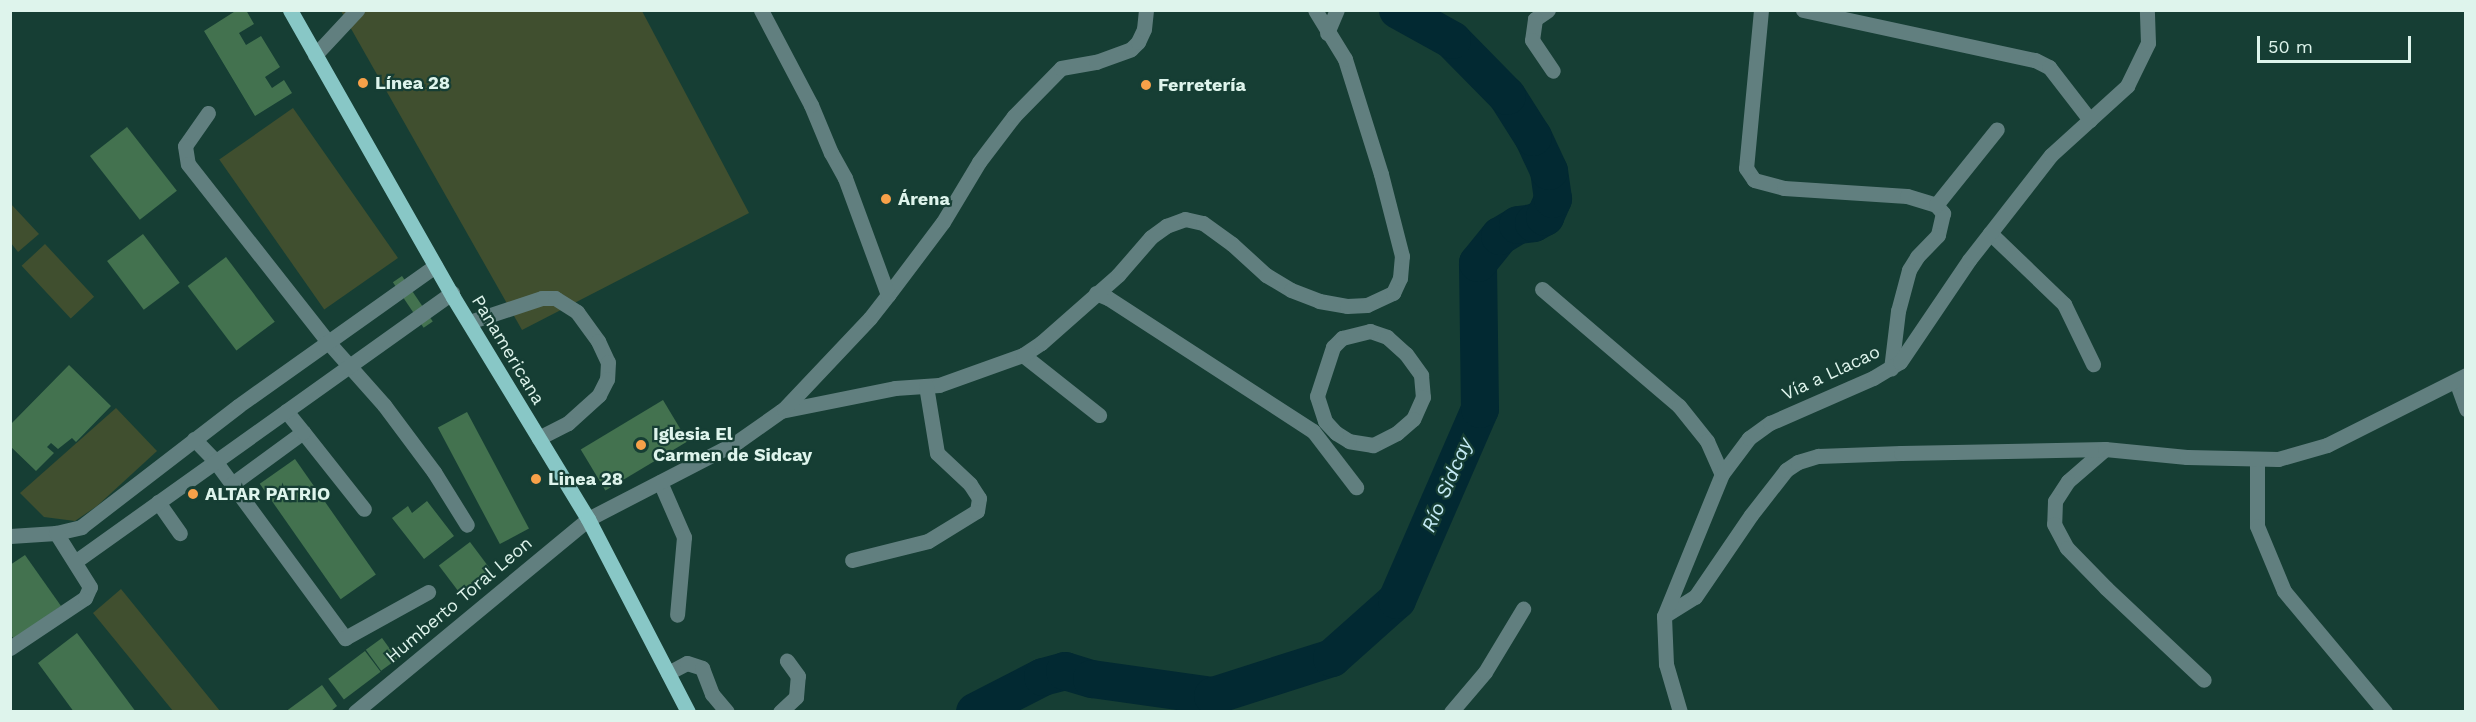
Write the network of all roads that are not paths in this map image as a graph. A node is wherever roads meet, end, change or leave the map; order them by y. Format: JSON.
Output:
{"nodes":[{"id":1,"x":290,"y":10,"type":"edge"},
{"id":2,"x":357,"y":10,"type":"edge"},
{"id":3,"x":761,"y":10,"type":"edge"},
{"id":4,"x":1146,"y":10,"type":"edge"},
{"id":5,"x":1315,"y":10,"type":"edge"},
{"id":6,"x":1337,"y":10,"type":"edge"},
{"id":7,"x":1548,"y":10,"type":"edge"},
{"id":8,"x":1761,"y":10,"type":"edge"},
{"id":9,"x":1803,"y":10,"type":"edge"},
{"id":10,"x":2147,"y":10,"type":"edge"},
{"id":11,"x":1327,"y":33,"type":"junction"},
{"id":12,"x":315,"y":55,"type":"junction"},
{"id":13,"x":1553,"y":71,"type":"dead end"},
{"id":14,"x":208,"y":113,"type":"dead end"},
{"id":15,"x":2090,"y":120,"type":"junction"},
{"id":16,"x":1997,"y":129,"type":"dead end"},
{"id":17,"x":1936,"y":205,"type":"junction"},
{"id":18,"x":1990,"y":233,"type":"junction"},
{"id":19,"x":435,"y":266,"type":"junction"},
{"id":20,"x":1542,"y":289,"type":"dead end"},
{"id":21,"x":452,"y":293,"type":"junction"},
{"id":22,"x":1096,"y":293,"type":"junction"},
{"id":23,"x":888,"y":295,"type":"junction"},
{"id":24,"x":1367,"y":305,"type":"junction"},
{"id":25,"x":469,"y":322,"type":"junction"},
{"id":26,"x":1370,"y":331,"type":"junction"},
{"id":27,"x":328,"y":342,"type":"junction"},
{"id":28,"x":1023,"y":355,"type":"junction"},
{"id":29,"x":2094,"y":364,"type":"dead end"},
{"id":30,"x":349,"y":367,"type":"junction"},
{"id":31,"x":1891,"y":369,"type":"junction"},
{"id":32,"x":2461,"y":378,"type":"edge"},
{"id":33,"x":926,"y":386,"type":"junction"},
{"id":34,"x":2466,"y":408,"type":"edge"},
{"id":35,"x":286,"y":411,"type":"junction"},
{"id":36,"x":781,"y":411,"type":"junction"},
{"id":37,"x":1099,"y":415,"type":"dead end"},
{"id":38,"x":303,"y":432,"type":"junction"},
{"id":39,"x":539,"y":438,"type":"junction"},
{"id":40,"x":194,"y":439,"type":"junction"},
{"id":41,"x":2105,"y":449,"type":"junction"},
{"id":42,"x":2257,"y":460,"type":"junction"},
{"id":43,"x":215,"y":461,"type":"junction"},
{"id":44,"x":1722,"y":474,"type":"junction"},
{"id":45,"x":660,"y":482,"type":"junction"},
{"id":46,"x":232,"y":484,"type":"junction"},
{"id":47,"x":1356,"y":487,"type":"dead end"},
{"id":48,"x":158,"y":502,"type":"junction"},
{"id":49,"x":364,"y":509,"type":"dead end"},
{"id":50,"x":588,"y":519,"type":"junction"},
{"id":51,"x":467,"y":525,"type":"dead end"},
{"id":52,"x":56,"y":533,"type":"junction"},
{"id":53,"x":180,"y":533,"type":"dead end"},
{"id":54,"x":11,"y":535,"type":"edge"},
{"id":55,"x":852,"y":560,"type":"dead end"},
{"id":56,"x":76,"y":561,"type":"junction"},
{"id":57,"x":428,"y":592,"type":"dead end"},
{"id":58,"x":1523,"y":609,"type":"dead end"},
{"id":59,"x":677,"y":615,"type":"dead end"},
{"id":60,"x":1664,"y":616,"type":"junction"},
{"id":61,"x":10,"y":648,"type":"edge"},
{"id":62,"x":787,"y":661,"type":"dead end"},
{"id":63,"x":668,"y":673,"type":"junction"},
{"id":64,"x":2204,"y":680,"type":"dead end"},
{"id":65,"x":684,"y":705,"type":"edge"},
{"id":66,"x":355,"y":711,"type":"edge"},
{"id":67,"x":727,"y":711,"type":"edge"},
{"id":68,"x":780,"y":711,"type":"edge"},
{"id":69,"x":1451,"y":711,"type":"edge"},
{"id":70,"x":1680,"y":711,"type":"edge"},
{"id":71,"x":2385,"y":711,"type":"edge"}],
"edges":[{"from":1,"to":12,"type":"main road","name":"Panamericana"},
{"from":2,"to":12,"type":"street"},
{"from":3,"to":23,"type":"street"},
{"from":4,"to":23,"type":"street"},
{"from":5,"to":11,"type":"street"},
{"from":6,"to":11,"type":"street"},
{"from":7,"to":13,"type":"street"},
{"from":8,"to":17,"type":"street"},
{"from":9,"to":15,"type":"street"},
{"from":10,"to":15,"type":"street","name":"Vía a Llacao"},
{"from":11,"to":24,"type":"street"},
{"from":12,"to":19,"type":"main road","name":"Panamericana"},
{"from":14,"to":27,"type":"street"},
{"from":15,"to":18,"type":"street","name":"Vía a Llacao"},
{"from":16,"to":17,"type":"street"},
{"from":17,"to":31,"type":"street"},
{"from":18,"to":29,"type":"street"},
{"from":18,"to":31,"type":"street","name":"Vía a Llacao"},
{"from":19,"to":21,"type":"main road","name":"Panamericana"},
{"from":19,"to":27,"type":"street"},
{"from":20,"to":44,"type":"street"},
{"from":21,"to":25,"type":"main road","name":"Panamericana"},
{"from":21,"to":30,"type":"street"},
{"from":22,"to":24,"type":"street"},
{"from":22,"to":28,"type":"street"},
{"from":22,"to":47,"type":"street"},
{"from":23,"to":36,"type":"street"},
{"from":24,"to":26,"type":"street"},
{"from":25,"to":39,"type":"main road","name":"Panamericana"},
{"from":25,"to":39,"type":"street"},
{"from":26,"to":26,"type":"street"},
{"from":27,"to":30,"type":"street"},
{"from":27,"to":40,"type":"street"},
{"from":28,"to":33,"type":"street"},
{"from":28,"to":37,"type":"street"},
{"from":30,"to":35,"type":"street"},
{"from":30,"to":51,"type":"street"},
{"from":31,"to":44,"type":"street","name":"Vía a Llacao"},
{"from":32,"to":34,"type":"street"},
{"from":32,"to":42,"type":"street"},
{"from":33,"to":36,"type":"street"},
{"from":33,"to":55,"type":"street"},
{"from":35,"to":38,"type":"street"},
{"from":35,"to":43,"type":"street"},
{"from":36,"to":45,"type":"street","name":"Humberto Toral Leon"},
{"from":38,"to":46,"type":"street"},
{"from":38,"to":49,"type":"street"},
{"from":39,"to":50,"type":"main road","name":"Panamericana"},
{"from":40,"to":43,"type":"street"},
{"from":40,"to":52,"type":"street"},
{"from":41,"to":42,"type":"street"},
{"from":41,"to":60,"type":"street"},
{"from":41,"to":64,"type":"street"},
{"from":42,"to":71,"type":"street"},
{"from":43,"to":46,"type":"street"},
{"from":43,"to":48,"type":"street"},
{"from":44,"to":60,"type":"street","name":"Vía a Llacao"},
{"from":45,"to":50,"type":"street","name":"Humberto Toral Leon"},
{"from":45,"to":59,"type":"street"},
{"from":46,"to":57,"type":"street"},
{"from":48,"to":53,"type":"street"},
{"from":48,"to":56,"type":"street"},
{"from":50,"to":63,"type":"main road","name":"Panamericana"},
{"from":50,"to":66,"type":"street","name":"Humberto Toral Leon"},
{"from":52,"to":54,"type":"street"},
{"from":52,"to":56,"type":"street"},
{"from":56,"to":61,"type":"street"},
{"from":58,"to":69,"type":"street"},
{"from":60,"to":70,"type":"street","name":"Vía a Llacao"},
{"from":62,"to":68,"type":"street"},
{"from":63,"to":65,"type":"main road","name":"Panamericana"},
{"from":63,"to":67,"type":"street"}]}
